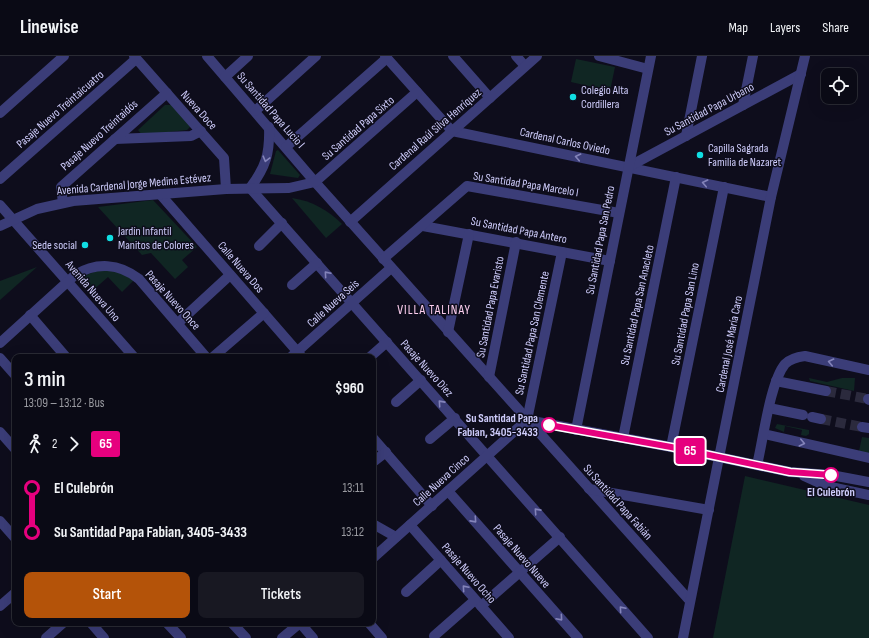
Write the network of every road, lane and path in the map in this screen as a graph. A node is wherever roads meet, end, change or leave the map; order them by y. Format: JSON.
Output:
{"nodes":[{"id":1,"x":64,"y":56,"type":"edge"},
{"id":2,"x":207,"y":56,"type":"edge"},
{"id":3,"x":248,"y":56,"type":"edge"},
{"id":4,"x":316,"y":56,"type":"edge"},
{"id":5,"x":453,"y":56,"type":"edge"},
{"id":6,"x":516,"y":56,"type":"edge"},
{"id":7,"x":537,"y":56,"type":"edge"},
{"id":8,"x":599,"y":56,"type":"edge"},
{"id":9,"x":651,"y":56,"type":"edge"},
{"id":10,"x":702,"y":56,"type":"edge"},
{"id":11,"x":753,"y":56,"type":"edge"},
{"id":12,"x":805,"y":56,"type":"edge"},
{"id":13,"x":135,"y":57,"type":"edge"},
{"id":14,"x":386,"y":57,"type":"edge"},
{"id":15,"x":525,"y":66,"type":"junction"},
{"id":16,"x":648,"y":69,"type":"junction"},
{"id":17,"x":801,"y":74,"type":"junction"},
{"id":18,"x":225,"y":77,"type":"junction"},
{"id":19,"x":417,"y":92,"type":"junction"},
{"id":20,"x":167,"y":93,"type":"junction"},
{"id":21,"x":490,"y":98,"type":"junction"},
{"id":22,"x":743,"y":105,"type":"junction"},
{"id":23,"x":255,"y":111,"type":"junction"},
{"id":24,"x":0,"y":112,"type":"edge"},
{"id":25,"x":269,"y":127,"type":"junction"},
{"id":26,"x":200,"y":131,"type":"junction"},
{"id":27,"x":452,"y":131,"type":"junction"},
{"id":28,"x":686,"y":136,"type":"junction"},
{"id":29,"x":115,"y":139,"type":"junction"},
{"id":30,"x":286,"y":147,"type":"junction"},
{"id":31,"x":628,"y":167,"type":"junction"},
{"id":32,"x":676,"y":177,"type":"junction"},
{"id":33,"x":0,"y":179,"type":"edge"},
{"id":34,"x":316,"y":182,"type":"junction"},
{"id":35,"x":724,"y":187,"type":"junction"},
{"id":36,"x":250,"y":188,"type":"junction"},
{"id":37,"x":226,"y":189,"type":"junction"},
{"id":38,"x":160,"y":194,"type":"junction"},
{"id":39,"x":771,"y":197,"type":"junction"},
{"id":40,"x":63,"y":203,"type":"junction"},
{"id":41,"x":0,"y":205,"type":"edge"},
{"id":42,"x":619,"y":213,"type":"junction"},
{"id":43,"x":12,"y":219,"type":"junction"},
{"id":44,"x":350,"y":222,"type":"junction"},
{"id":45,"x":282,"y":223,"type":"junction"},
{"id":46,"x":0,"y":226,"type":"edge"},
{"id":47,"x":423,"y":226,"type":"junction"},
{"id":48,"x":469,"y":234,"type":"junction"},
{"id":49,"x":516,"y":242,"type":"junction"},
{"id":50,"x":259,"y":246,"type":"dead end"},
{"id":51,"x":562,"y":252,"type":"junction"},
{"id":52,"x":383,"y":259,"type":"junction"},
{"id":53,"x":610,"y":261,"type":"junction"},
{"id":54,"x":317,"y":263,"type":"junction"},
{"id":55,"x":392,"y":268,"type":"junction"},
{"id":56,"x":230,"y":275,"type":"junction"},
{"id":57,"x":67,"y":282,"type":"junction"},
{"id":58,"x":292,"y":285,"type":"dead end"},
{"id":59,"x":352,"y":303,"type":"junction"},
{"id":60,"x":264,"y":313,"type":"junction"},
{"id":61,"x":30,"y":315,"type":"junction"},
{"id":62,"x":178,"y":323,"type":"junction"},
{"id":63,"x":448,"y":332,"type":"junction"},
{"id":64,"x":387,"y":342,"type":"junction"},
{"id":65,"x":0,"y":343,"type":"edge"},
{"id":66,"x":63,"y":354,"type":"edge"},
{"id":67,"x":131,"y":354,"type":"edge"},
{"id":68,"x":204,"y":354,"type":"edge"},
{"id":69,"x":216,"y":354,"type":"edge"},
{"id":70,"x":296,"y":354,"type":"edge"},
{"id":71,"x":298,"y":354,"type":"edge"},
{"id":72,"x":373,"y":354,"type":"edge"},
{"id":73,"x":0,"y":358,"type":"edge"},
{"id":74,"x":869,"y":370,"type":"edge"},
{"id":75,"x":12,"y":372,"type":"edge"},
{"id":76,"x":489,"y":377,"type":"junction"},
{"id":77,"x":421,"y":380,"type":"junction"},
{"id":78,"x":776,"y":381,"type":"junction"},
{"id":79,"x":826,"y":391,"type":"tunnel mouth"},
{"id":80,"x":396,"y":402,"type":"dead end"},
{"id":81,"x":769,"y":408,"type":"junction"},
{"id":82,"x":812,"y":417,"type":"tunnel mouth"},
{"id":83,"x":455,"y":418,"type":"junction"},
{"id":84,"x":527,"y":420,"type":"junction"},
{"id":85,"x":552,"y":425,"type":"junction"},
{"id":86,"x":576,"y":430,"type":"junction"},
{"id":87,"x":0,"y":432,"type":"edge"},
{"id":88,"x":764,"y":434,"type":"junction"},
{"id":89,"x":543,"y":438,"type":"junction"},
{"id":90,"x":623,"y":438,"type":"junction"},
{"id":91,"x":430,"y":439,"type":"dead end"},
{"id":92,"x":376,"y":441,"type":"edge"},
{"id":93,"x":12,"y":446,"type":"edge"},
{"id":94,"x":671,"y":447,"type":"junction"},
{"id":95,"x":386,"y":452,"type":"junction"},
{"id":96,"x":488,"y":456,"type":"junction"},
{"id":97,"x":720,"y":458,"type":"junction"},
{"id":98,"x":869,"y":458,"type":"edge"},
{"id":99,"x":376,"y":460,"type":"edge"},
{"id":100,"x":757,"y":465,"type":"junction"},
{"id":101,"x":801,"y":474,"type":"junction"},
{"id":102,"x":869,"y":482,"type":"edge"},
{"id":103,"x":589,"y":489,"type":"junction"},
{"id":104,"x":448,"y":491,"type":"junction"},
{"id":105,"x":869,"y":494,"type":"edge"},
{"id":106,"x":432,"y":506,"type":"junction"},
{"id":107,"x":709,"y":510,"type":"junction"},
{"id":108,"x":0,"y":521,"type":"edge"},
{"id":109,"x":410,"y":525,"type":"junction"},
{"id":110,"x":376,"y":526,"type":"edge"},
{"id":111,"x":12,"y":535,"type":"edge"},
{"id":112,"x":396,"y":537,"type":"junction"},
{"id":113,"x":560,"y":537,"type":"junction"},
{"id":114,"x":376,"y":555,"type":"edge"},
{"id":115,"x":441,"y":560,"type":"junction"},
{"id":116,"x":520,"y":572,"type":"junction"},
{"id":117,"x":406,"y":592,"type":"dead end"},
{"id":118,"x":12,"y":596,"type":"edge"},
{"id":119,"x":690,"y":601,"type":"junction"},
{"id":120,"x":478,"y":603,"type":"junction"},
{"id":121,"x":0,"y":606,"type":"edge"},
{"id":122,"x":60,"y":626,"type":"edge"},
{"id":123,"x":94,"y":626,"type":"edge"},
{"id":124,"x":170,"y":626,"type":"edge"},
{"id":125,"x":235,"y":626,"type":"edge"},
{"id":126,"x":296,"y":626,"type":"edge"},
{"id":127,"x":303,"y":626,"type":"edge"},
{"id":128,"x":372,"y":626,"type":"edge"},
{"id":129,"x":434,"y":636,"type":"dead end"},
{"id":130,"x":46,"y":638,"type":"edge"},
{"id":131,"x":104,"y":638,"type":"edge"},
{"id":132,"x":181,"y":638,"type":"edge"},
{"id":133,"x":246,"y":638,"type":"edge"},
{"id":134,"x":282,"y":638,"type":"edge"},
{"id":135,"x":313,"y":638,"type":"edge"},
{"id":136,"x":382,"y":638,"type":"edge"},
{"id":137,"x":508,"y":638,"type":"edge"},
{"id":138,"x":578,"y":638,"type":"edge"},
{"id":139,"x":648,"y":638,"type":"edge"},
{"id":140,"x":683,"y":638,"type":"edge"}],
"edges":[{"from":1,"to":24,"type":"street"},
{"from":2,"to":18,"type":"street","name":"Su Santidad Papa Lucio I"},
{"from":3,"to":18,"type":"street"},
{"from":4,"to":23,"type":"street"},
{"from":5,"to":21,"type":"street"},
{"from":6,"to":15,"type":"street"},
{"from":7,"to":15,"type":"street","name":"Cardenal Raúl Silva Henríquez"},
{"from":8,"to":16,"type":"street"},
{"from":9,"to":16,"type":"street","name":"Su Santidad Papa San Pedro"},
{"from":10,"to":28,"type":"street"},
{"from":11,"to":22,"type":"street"},
{"from":12,"to":17,"type":"street","name":"Cardenal José María Caro"},
{"from":13,"to":20,"type":"street","name":"Nueva Doce"},
{"from":13,"to":33,"type":"street","name":"Pasaje Nuevo Treintaicuatro"},
{"from":14,"to":19,"type":"street"},
{"from":14,"to":30,"type":"street"},
{"from":15,"to":21,"type":"street","name":"Cardenal Raúl Silva Henríquez"},
{"from":16,"to":31,"type":"street","name":"Su Santidad Papa San Pedro"},
{"from":17,"to":22,"type":"street","name":"Su Santidad Papa Urbano"},
{"from":17,"to":39,"type":"street","name":"Cardenal José María Caro"},
{"from":18,"to":23,"type":"street","name":"Su Santidad Papa Lucio I"},
{"from":19,"to":27,"type":"street"},
{"from":19,"to":34,"type":"street","name":"Su Santidad Papa Sixto"},
{"from":20,"to":26,"type":"street","name":"Nueva Doce"},
{"from":20,"to":29,"type":"street","name":"Pasaje Nuevo Treintaidós"},
{"from":21,"to":27,"type":"street","name":"Cardenal Raúl Silva Henríquez"},
{"from":22,"to":28,"type":"street","name":"Su Santidad Papa Urbano"},
{"from":23,"to":25,"type":"street","name":"Su Santidad Papa Lucio I"},
{"from":25,"to":30,"type":"street","name":"Su Santidad Papa Lucio I"},
{"from":25,"to":36,"type":"street","one_way":true},
{"from":26,"to":29,"type":"street"},
{"from":26,"to":37,"type":"street","name":"Nueva Doce"},
{"from":31,"to":27,"type":"street","name":"Cardenal Carlos Oviedo","one_way":true},
{"from":27,"to":44,"type":"street","name":"Cardenal Raúl Silva Henríquez"},
{"from":28,"to":31,"type":"street","name":"Su Santidad Papa Urbano"},
{"from":29,"to":40,"type":"street","name":"Pasaje Nuevo Treintaidós"},
{"from":30,"to":34,"type":"street","name":"Su Santidad Papa Lucio I"},
{"from":31,"to":32,"type":"street","name":"Cardenal Carlos Oviedo"},
{"from":31,"to":42,"type":"street","name":"Su Santidad Papa San Pedro"},
{"from":35,"to":32,"type":"street","name":"Cardenal Carlos Oviedo","one_way":true},
{"from":32,"to":90,"type":"street","name":"Su Santidad Papa San Anacleto"},
{"from":34,"to":36,"type":"street","name":"Avenida Cardenal Jorge Medina Estévez"},
{"from":34,"to":44,"type":"street"},
{"from":35,"to":39,"type":"street","name":"Cardenal Carlos Oviedo"},
{"from":35,"to":94,"type":"street","name":"Su Santidad Papa San Lino"},
{"from":36,"to":37,"type":"street","name":"Avenida Cardenal Jorge Medina Estévez"},
{"from":36,"to":45,"type":"street","name":"Pasaje Nuevo Diez"},
{"from":37,"to":38,"type":"street","name":"Avenida Cardenal Jorge Medina Estévez"},
{"from":38,"to":40,"type":"street","name":"Avenida Cardenal Jorge Medina Estévez"},
{"from":38,"to":56,"type":"street","name":"Calle Nueva Dos"},
{"from":39,"to":97,"type":"street","name":"Cardenal José María Caro"},
{"from":40,"to":43,"type":"street","name":"Avenida Cardenal Jorge Medina Estévez"},
{"from":41,"to":43,"type":"street","name":"Avenida Nueva Uno"},
{"from":42,"to":47,"type":"street","name":"Su Santidad Papa Marcelo I"},
{"from":42,"to":53,"type":"street","name":"Su Santidad Papa San Pedro"},
{"from":43,"to":46,"type":"street","name":"Avenida Cardenal Jorge Medina Estévez"},
{"from":43,"to":57,"type":"street","name":"Avenida Nueva Uno"},
{"from":44,"to":52,"type":"street"},
{"from":45,"to":50,"type":"street"},
{"from":45,"to":54,"type":"street","name":"Pasaje Nuevo Diez"},
{"from":47,"to":48,"type":"street","name":"Su Santidad Papa Antero"},
{"from":47,"to":52,"type":"street","name":"Su Santidad Papa Marcelo I"},
{"from":48,"to":49,"type":"street","name":"Su Santidad Papa Antero"},
{"from":48,"to":63,"type":"street"},
{"from":49,"to":51,"type":"street","name":"Su Santidad Papa Antero"},
{"from":49,"to":76,"type":"street","name":"Su Santidad Papa Evaristo"},
{"from":51,"to":53,"type":"street","name":"Su Santidad Papa Antero"},
{"from":51,"to":84,"type":"street","name":"Su Santidad Papa San Clemente"},
{"from":52,"to":55,"type":"street"},
{"from":53,"to":86,"type":"street","name":"Su Santidad Papa San Pedro"},
{"from":54,"to":58,"type":"street"},
{"from":59,"to":54,"type":"street","name":"Pasaje Nuevo Diez","one_way":true},
{"from":55,"to":59,"type":"street","name":"Calle Nueva Seis"},
{"from":55,"to":63,"type":"street"},
{"from":56,"to":60,"type":"street","name":"Calle Nueva Dos"},
{"from":56,"to":62,"type":"street"},
{"from":57,"to":61,"type":"street","name":"Pasaje Nuevo Once"},
{"from":57,"to":62,"type":"street","name":"Pasaje Nuevo Once"},
{"from":57,"to":67,"type":"street","name":"Avenida Nueva Uno"},
{"from":59,"to":64,"type":"street","name":"Pasaje Nuevo Diez"},
{"from":59,"to":71,"type":"street","name":"Calle Nueva Seis"},
{"from":60,"to":69,"type":"street"},
{"from":60,"to":70,"type":"street","name":"Calle Nueva Dos"},
{"from":61,"to":65,"type":"street","name":"Pasaje Nuevo Once"},
{"from":61,"to":66,"type":"street"},
{"from":62,"to":68,"type":"street","name":"Pasaje Nuevo Once"},
{"from":63,"to":76,"type":"street"},
{"from":64,"to":72,"type":"street"},
{"from":64,"to":77,"type":"street","name":"Pasaje Nuevo Diez"},
{"from":73,"to":75,"type":"street"},
{"from":74,"to":78,"type":"street","one_way":true},
{"from":76,"to":84,"type":"street"},
{"from":77,"to":80,"type":"street"},
{"from":83,"to":77,"type":"street","name":"Pasaje Nuevo Diez","one_way":true},
{"from":78,"to":79,"type":"street"},
{"from":78,"to":81,"type":"street"},
{"from":81,"to":82,"type":"street"},
{"from":81,"to":88,"type":"street"},
{"from":83,"to":91,"type":"street"},
{"from":83,"to":96,"type":"street","name":"Pasaje Nuevo Diez"},
{"from":84,"to":85,"type":"street"},
{"from":84,"to":89,"type":"street","name":"Su Santidad Papa Fabián"},
{"from":84,"to":96,"type":"street","name":"Calle Nueva Cinco"},
{"from":85,"to":86,"type":"street"},
{"from":85,"to":89,"type":"street"},
{"from":86,"to":90,"type":"street"},
{"from":87,"to":93,"type":"street"},
{"from":88,"to":98,"type":"street","one_way":true},
{"from":88,"to":100,"type":"street"},
{"from":89,"to":103,"type":"street","name":"Su Santidad Papa Fabián"},
{"from":90,"to":94,"type":"street"},
{"from":92,"to":95,"type":"street"},
{"from":94,"to":97,"type":"street"},
{"from":95,"to":99,"type":"street"},
{"from":95,"to":106,"type":"street"},
{"from":96,"to":104,"type":"street","name":"Calle Nueva Cinco"},
{"from":113,"to":96,"type":"street","name":"Pasaje Nuevo Diez","one_way":true},
{"from":97,"to":100,"type":"street"},
{"from":97,"to":107,"type":"street","name":"Cardenal José María Caro"},
{"from":100,"to":101,"type":"street"},
{"from":101,"to":102,"type":"street"},
{"from":101,"to":105,"type":"street"},
{"from":103,"to":107,"type":"street"},
{"from":103,"to":119,"type":"street","name":"Su Santidad Papa Fabián"},
{"from":104,"to":106,"type":"street","name":"Calle Nueva Cinco"},
{"from":104,"to":116,"type":"street","name":"Pasaje Nuevo Nueve","one_way":true},
{"from":106,"to":109,"type":"street","name":"Calle Nueva Cinco"},
{"from":107,"to":119,"type":"street","name":"Cardenal José María Caro"},
{"from":108,"to":111,"type":"street"},
{"from":109,"to":112,"type":"street","name":"Calle Nueva Cinco"},
{"from":109,"to":115,"type":"street","name":"Pasaje Nuevo Ocho"},
{"from":110,"to":112,"type":"street"},
{"from":112,"to":114,"type":"street","name":"Calle Nueva Cinco"},
{"from":113,"to":116,"type":"street"},
{"from":139,"to":113,"type":"street","name":"Pasaje Nuevo Diez","one_way":true},
{"from":115,"to":117,"type":"street"},
{"from":120,"to":115,"type":"street","name":"Pasaje Nuevo Ocho","one_way":true},
{"from":116,"to":120,"type":"street"},
{"from":116,"to":138,"type":"street","name":"Pasaje Nuevo Nueve","one_way":true},
{"from":118,"to":121,"type":"street"},
{"from":119,"to":140,"type":"street","name":"Cardenal José María Caro"},
{"from":120,"to":129,"type":"street"},
{"from":120,"to":137,"type":"street","name":"Pasaje Nuevo Ocho"},
{"from":122,"to":130,"type":"street"},
{"from":123,"to":131,"type":"street"},
{"from":124,"to":132,"type":"street"},
{"from":125,"to":133,"type":"street"},
{"from":126,"to":134,"type":"street"},
{"from":127,"to":135,"type":"street"},
{"from":128,"to":136,"type":"street"}]}
